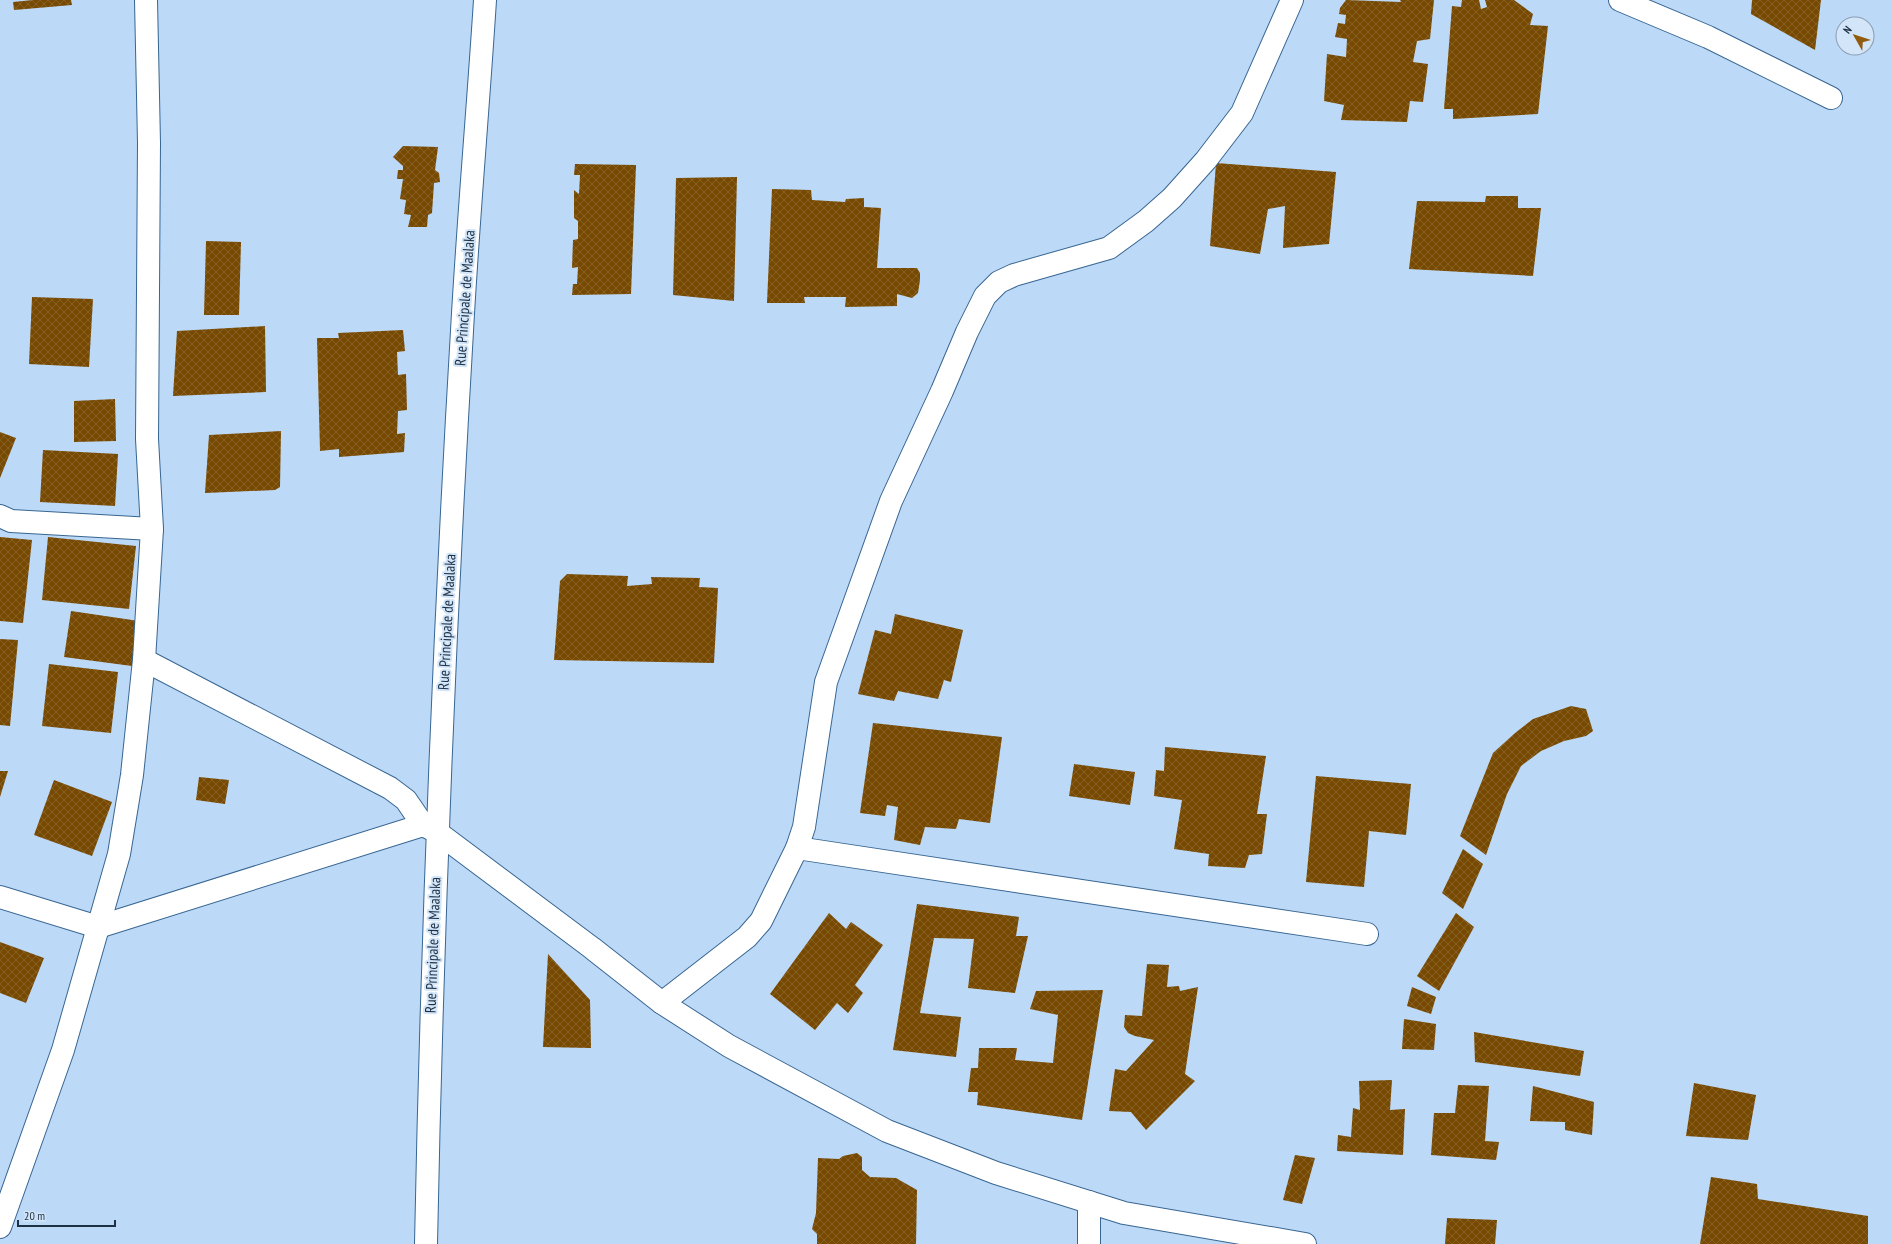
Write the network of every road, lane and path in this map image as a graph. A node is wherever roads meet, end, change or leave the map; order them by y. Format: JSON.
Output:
{"nodes":[{"id":1,"x":146,"y":0,"type":"edge"},
{"id":2,"x":486,"y":0,"type":"edge"},
{"id":3,"x":1292,"y":0,"type":"edge"},
{"id":4,"x":1620,"y":0,"type":"edge"},
{"id":5,"x":1832,"y":98,"type":"dead end"},
{"id":6,"x":4,"y":519,"type":"edge"},
{"id":7,"x":152,"y":529,"type":"junction"},
{"id":8,"x":144,"y":660,"type":"junction"},
{"id":9,"x":430,"y":829,"type":"junction"},
{"id":10,"x":797,"y":848,"type":"junction"},
{"id":11,"x":0,"y":897,"type":"edge"},
{"id":12,"x":98,"y":926,"type":"junction"},
{"id":13,"x":1367,"y":934,"type":"dead end"},
{"id":14,"x":662,"y":1003,"type":"junction"},
{"id":15,"x":1089,"y":1202,"type":"junction"},
{"id":16,"x":0,"y":1227,"type":"edge"},
{"id":17,"x":426,"y":1244,"type":"edge"},
{"id":18,"x":1089,"y":1244,"type":"edge"},
{"id":19,"x":1305,"y":1244,"type":"edge"}],
"edges":[{"from":1,"to":7,"type":"street"},
{"from":2,"to":9,"type":"street","name":"Rue Principale de Maalaka"},
{"from":3,"to":10,"type":"street"},
{"from":4,"to":5,"type":"street"},
{"from":6,"to":7,"type":"street"},
{"from":7,"to":8,"type":"street"},
{"from":8,"to":9,"type":"street"},
{"from":8,"to":12,"type":"street"},
{"from":9,"to":12,"type":"street"},
{"from":9,"to":14,"type":"street"},
{"from":9,"to":17,"type":"street","name":"Rue Principale de Maalaka"},
{"from":10,"to":13,"type":"street"},
{"from":10,"to":14,"type":"street"},
{"from":11,"to":12,"type":"street"},
{"from":12,"to":16,"type":"street"},
{"from":14,"to":15,"type":"street"},
{"from":15,"to":18,"type":"street"},
{"from":15,"to":19,"type":"street"}]}
